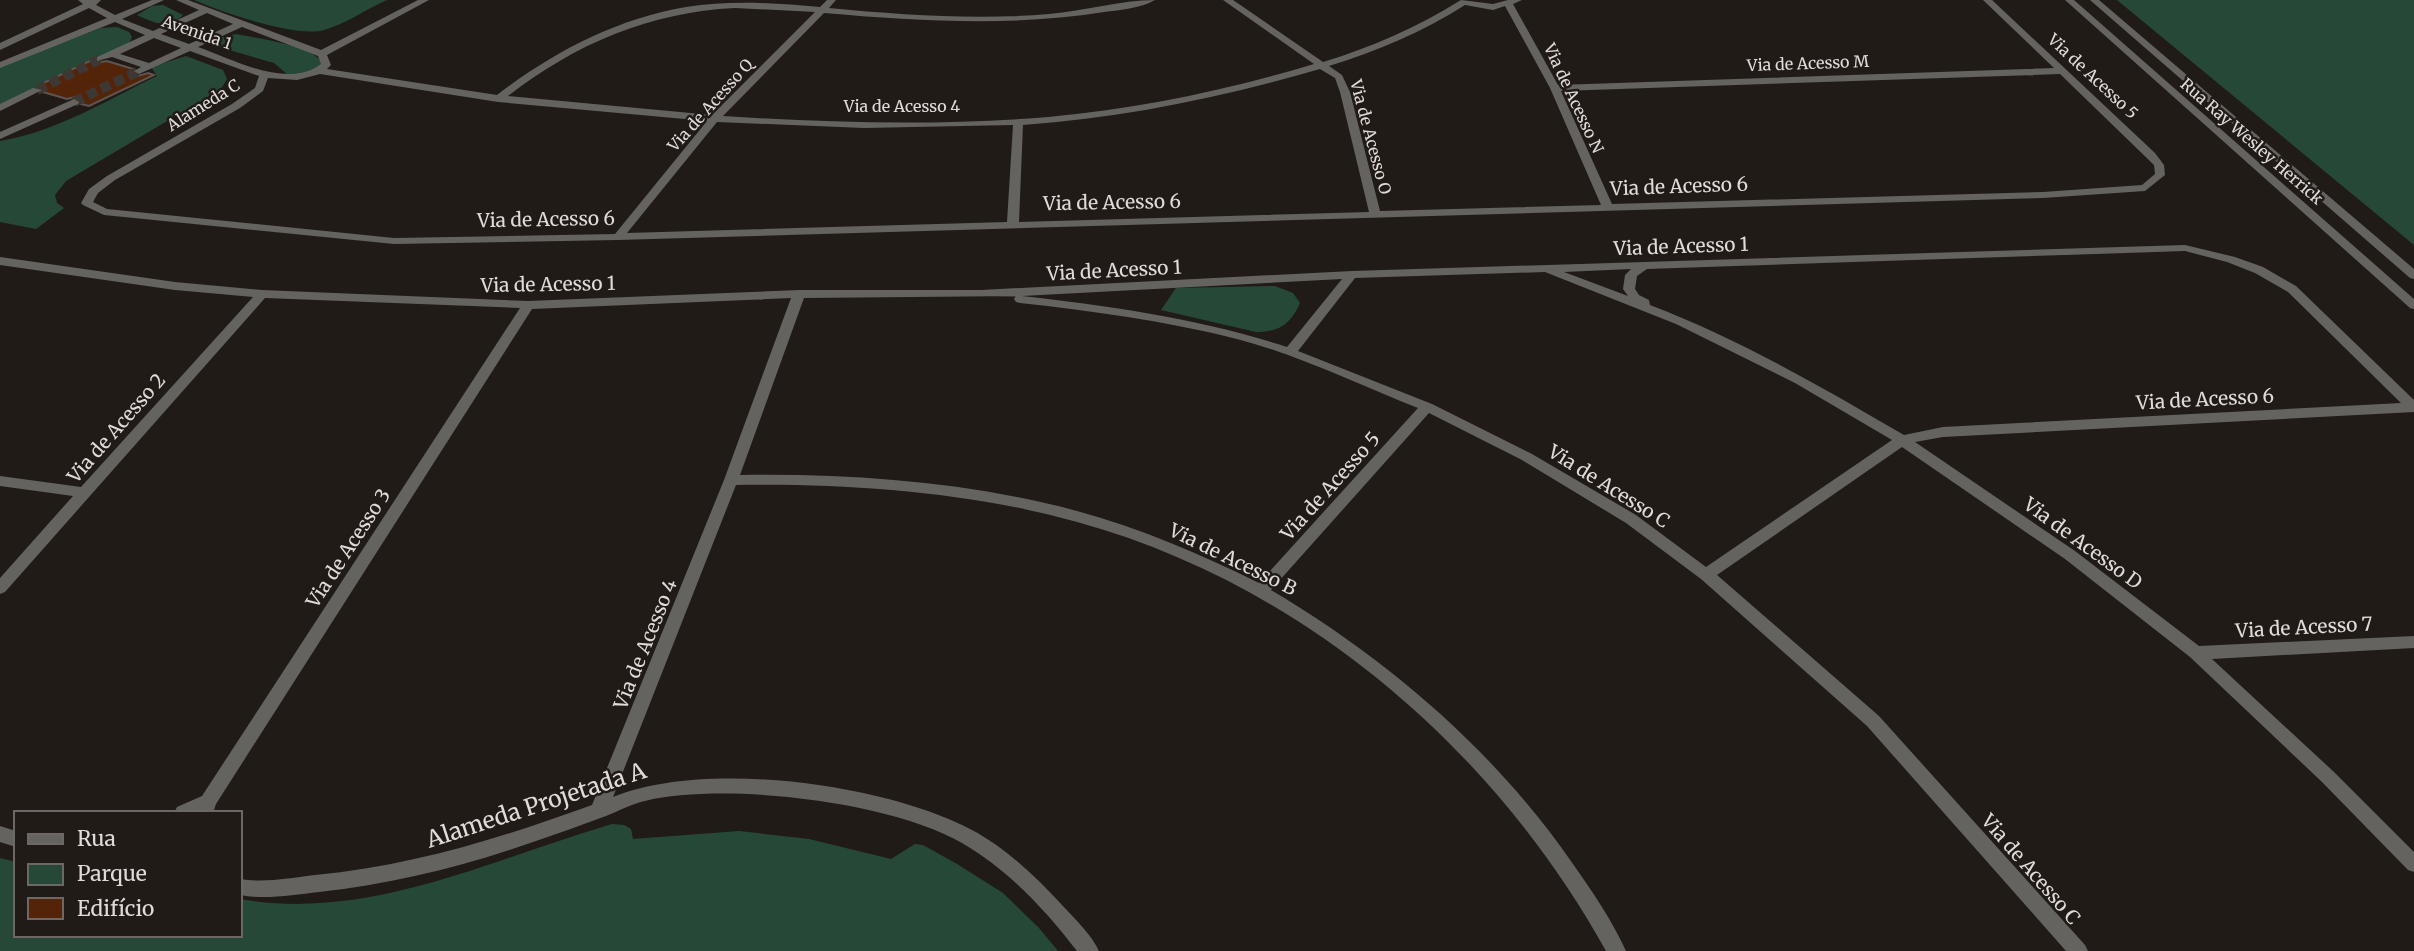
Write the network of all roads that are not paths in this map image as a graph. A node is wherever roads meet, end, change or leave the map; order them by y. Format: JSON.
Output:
{"nodes":[{"id":1,"x":99,"y":0,"type":"edge"},
{"id":2,"x":160,"y":0,"type":"edge"},
{"id":3,"x":180,"y":0,"type":"edge"},
{"id":4,"x":425,"y":0,"type":"edge"},
{"id":5,"x":832,"y":0,"type":"edge"},
{"id":6,"x":1151,"y":0,"type":"edge"},
{"id":7,"x":1227,"y":0,"type":"edge"},
{"id":8,"x":1987,"y":0,"type":"edge"},
{"id":9,"x":2069,"y":0,"type":"edge"},
{"id":10,"x":2094,"y":0,"type":"edge"},
{"id":11,"x":1465,"y":1,"type":"edge"},
{"id":12,"x":86,"y":2,"type":"edge"},
{"id":13,"x":1513,"y":2,"type":"edge"},
{"id":14,"x":822,"y":9,"type":"junction"},
{"id":15,"x":205,"y":11,"type":"junction"},
{"id":16,"x":116,"y":17,"type":"junction"},
{"id":17,"x":240,"y":24,"type":"junction"},
{"id":18,"x":35,"y":33,"type":"junction"},
{"id":19,"x":153,"y":34,"type":"junction"},
{"id":20,"x":52,"y":41,"type":"junction"},
{"id":21,"x":0,"y":47,"type":"edge"},
{"id":22,"x":192,"y":47,"type":"junction"},
{"id":23,"x":111,"y":54,"type":"junction"},
{"id":24,"x":322,"y":54,"type":"junction"},
{"id":25,"x":100,"y":59,"type":"tunnel mouth"},
{"id":26,"x":0,"y":65,"type":"edge"},
{"id":27,"x":1326,"y":66,"type":"junction"},
{"id":28,"x":320,"y":71,"type":"junction"},
{"id":29,"x":2061,"y":71,"type":"junction"},
{"id":30,"x":264,"y":75,"type":"junction"},
{"id":31,"x":1555,"y":88,"type":"junction"},
{"id":32,"x":37,"y":90,"type":"tunnel mouth"},
{"id":33,"x":498,"y":99,"type":"junction"},
{"id":34,"x":74,"y":102,"type":"tunnel mouth"},
{"id":35,"x":12,"y":103,"type":"junction"},
{"id":36,"x":23,"y":107,"type":"dead end"},
{"id":37,"x":0,"y":108,"type":"edge"},
{"id":38,"x":36,"y":110,"type":"dead end"},
{"id":39,"x":47,"y":114,"type":"junction"},
{"id":40,"x":715,"y":118,"type":"junction"},
{"id":41,"x":1018,"y":122,"type":"junction"},
{"id":42,"x":0,"y":136,"type":"edge"},
{"id":43,"x":2153,"y":183,"type":"joint"},
{"id":44,"x":93,"y":191,"type":"joint"},
{"id":45,"x":1608,"y":207,"type":"junction"},
{"id":46,"x":1375,"y":215,"type":"junction"},
{"id":47,"x":1013,"y":224,"type":"junction"},
{"id":48,"x":618,"y":237,"type":"junction"},
{"id":49,"x":0,"y":261,"type":"edge"},
{"id":50,"x":1646,"y":265,"type":"junction"},
{"id":51,"x":1546,"y":269,"type":"junction"},
{"id":52,"x":1352,"y":275,"type":"junction"},
{"id":53,"x":2414,"y":275,"type":"edge"},
{"id":54,"x":261,"y":294,"type":"junction"},
{"id":55,"x":799,"y":294,"type":"junction"},
{"id":56,"x":981,"y":294,"type":"junction"},
{"id":57,"x":528,"y":305,"type":"junction"},
{"id":58,"x":2414,"y":305,"type":"edge"},
{"id":59,"x":1680,"y":321,"type":"junction"},
{"id":60,"x":1290,"y":352,"type":"junction"},
{"id":61,"x":1427,"y":407,"type":"junction"},
{"id":62,"x":2414,"y":407,"type":"edge"},
{"id":63,"x":1902,"y":440,"type":"junction"},
{"id":64,"x":731,"y":480,"type":"junction"},
{"id":65,"x":0,"y":481,"type":"edge"},
{"id":66,"x":85,"y":493,"type":"junction"},
{"id":67,"x":1706,"y":575,"type":"junction"},
{"id":68,"x":0,"y":588,"type":"edge"},
{"id":69,"x":1261,"y":592,"type":"junction"},
{"id":70,"x":2414,"y":642,"type":"edge"},
{"id":71,"x":2196,"y":653,"type":"junction"},
{"id":72,"x":206,"y":807,"type":"edge"},
{"id":73,"x":599,"y":810,"type":"junction"},
{"id":74,"x":2414,"y":864,"type":"edge"},
{"id":75,"x":242,"y":887,"type":"edge"},
{"id":76,"x":1089,"y":951,"type":"edge"},
{"id":77,"x":1616,"y":951,"type":"edge"},
{"id":78,"x":2078,"y":951,"type":"edge"}],
"edges":[{"from":1,"to":12,"type":"street"},
{"from":2,"to":16,"type":"street"},
{"from":3,"to":15,"type":"street","name":"Avenida 1"},
{"from":4,"to":24,"type":"street"},
{"from":5,"to":14,"type":"street","name":"Via de Acesso Q"},
{"from":6,"to":14,"type":"street"},
{"from":7,"to":27,"type":"street","name":"Via de Acesso O"},
{"from":8,"to":29,"type":"street","name":"Via de Acesso 5"},
{"from":9,"to":58,"type":"street","name":"Rua Ray Wesley Herrick"},
{"from":10,"to":53,"type":"street","name":"Rua Ray Wesley Herrick"},
{"from":11,"to":13,"type":"street"},
{"from":11,"to":27,"type":"street","name":"Via de Acesso 4"},
{"from":12,"to":16,"type":"street","name":"Avenida 1"},
{"from":12,"to":18,"type":"street"},
{"from":13,"to":31,"type":"street","name":"Via de Acesso N"},
{"from":14,"to":33,"type":"street"},
{"from":14,"to":40,"type":"street","name":"Via de Acesso Q"},
{"from":15,"to":17,"type":"street","name":"Avenida 1"},
{"from":15,"to":19,"type":"street"},
{"from":16,"to":19,"type":"street","name":"Avenida 1"},
{"from":16,"to":20,"type":"street"},
{"from":17,"to":22,"type":"street"},
{"from":17,"to":24,"type":"street","name":"Avenida 1"},
{"from":18,"to":20,"type":"street"},
{"from":18,"to":21,"type":"street"},
{"from":19,"to":22,"type":"street","name":"Avenida 1"},
{"from":19,"to":23,"type":"street"},
{"from":20,"to":26,"type":"street"},
{"from":22,"to":23,"type":"street"},
{"from":22,"to":30,"type":"street","name":"Avenida 1"},
{"from":23,"to":25,"type":"street"},
{"from":24,"to":28,"type":"street"},
{"from":27,"to":41,"type":"street","name":"Via de Acesso 4"},
{"from":27,"to":46,"type":"street","name":"Via de Acesso O"},
{"from":28,"to":30,"type":"street","name":"Alameda C"},
{"from":28,"to":33,"type":"street","name":"Via de Acesso 4"},
{"from":29,"to":31,"type":"street","name":"Via de Acesso M"},
{"from":29,"to":43,"type":"street","name":"Via de Acesso 5"},
{"from":30,"to":44,"type":"street","name":"Alameda C"},
{"from":31,"to":45,"type":"street","name":"Via de Acesso N"},
{"from":32,"to":35,"type":"street"},
{"from":33,"to":40,"type":"street","name":"Via de Acesso 4"},
{"from":34,"to":39,"type":"street"},
{"from":35,"to":36,"type":"street"},
{"from":35,"to":37,"type":"street"},
{"from":38,"to":39,"type":"street"},
{"from":39,"to":42,"type":"street"},
{"from":40,"to":41,"type":"street","name":"Via de Acesso 4"},
{"from":40,"to":48,"type":"street","name":"Via de Acesso Q"},
{"from":41,"to":47,"type":"street"},
{"from":43,"to":45,"type":"street","name":"Via de Acesso 6"},
{"from":44,"to":48,"type":"street","name":"Via de Acesso 6"},
{"from":45,"to":46,"type":"street","name":"Via de Acesso 6"},
{"from":46,"to":47,"type":"street","name":"Via de Acesso 6"},
{"from":47,"to":48,"type":"street","name":"Via de Acesso 6"},
{"from":49,"to":54,"type":"street","name":"Via de Acesso 1"},
{"from":50,"to":51,"type":"street","name":"Via de Acesso 1"},
{"from":50,"to":59,"type":"street","name":"Via de Acesso D"},
{"from":50,"to":62,"type":"street","name":"Via de Acesso 1"},
{"from":51,"to":52,"type":"street","name":"Via de Acesso 1"},
{"from":51,"to":59,"type":"street","name":"Via de Acesso D"},
{"from":52,"to":56,"type":"street","name":"Via de Acesso 1"},
{"from":52,"to":60,"type":"street"},
{"from":54,"to":57,"type":"street","name":"Via de Acesso 1"},
{"from":54,"to":66,"type":"street","name":"Via de Acesso 2"},
{"from":55,"to":56,"type":"street","name":"Via de Acesso 1"},
{"from":55,"to":57,"type":"street","name":"Via de Acesso 1"},
{"from":55,"to":64,"type":"street","name":"Via de Acesso 4"},
{"from":56,"to":60,"type":"street","name":"Via de Acesso C"},
{"from":57,"to":72,"type":"street","name":"Via de Acesso 3"},
{"from":59,"to":63,"type":"street","name":"Via de Acesso D"},
{"from":60,"to":61,"type":"street","name":"Via de Acesso C"},
{"from":61,"to":67,"type":"street","name":"Via de Acesso C"},
{"from":61,"to":69,"type":"street","name":"Via de Acesso 5"},
{"from":62,"to":63,"type":"street","name":"Via de Acesso 6"},
{"from":63,"to":67,"type":"street","name":"Via de Acesso 6"},
{"from":63,"to":71,"type":"street","name":"Via de Acesso D"},
{"from":64,"to":69,"type":"street","name":"Via de Acesso B"},
{"from":64,"to":73,"type":"street","name":"Via de Acesso 4"},
{"from":65,"to":66,"type":"street"},
{"from":66,"to":68,"type":"street","name":"Via de Acesso 2"},
{"from":67,"to":78,"type":"street","name":"Via de Acesso C"},
{"from":69,"to":77,"type":"street","name":"Via de Acesso B"},
{"from":70,"to":71,"type":"street","name":"Via de Acesso 7"},
{"from":71,"to":74,"type":"street","name":"Via de Acesso D"},
{"from":73,"to":75,"type":"street","name":"Alameda Projetada A"},
{"from":73,"to":76,"type":"street","name":"Alameda Projetada A"}]}
